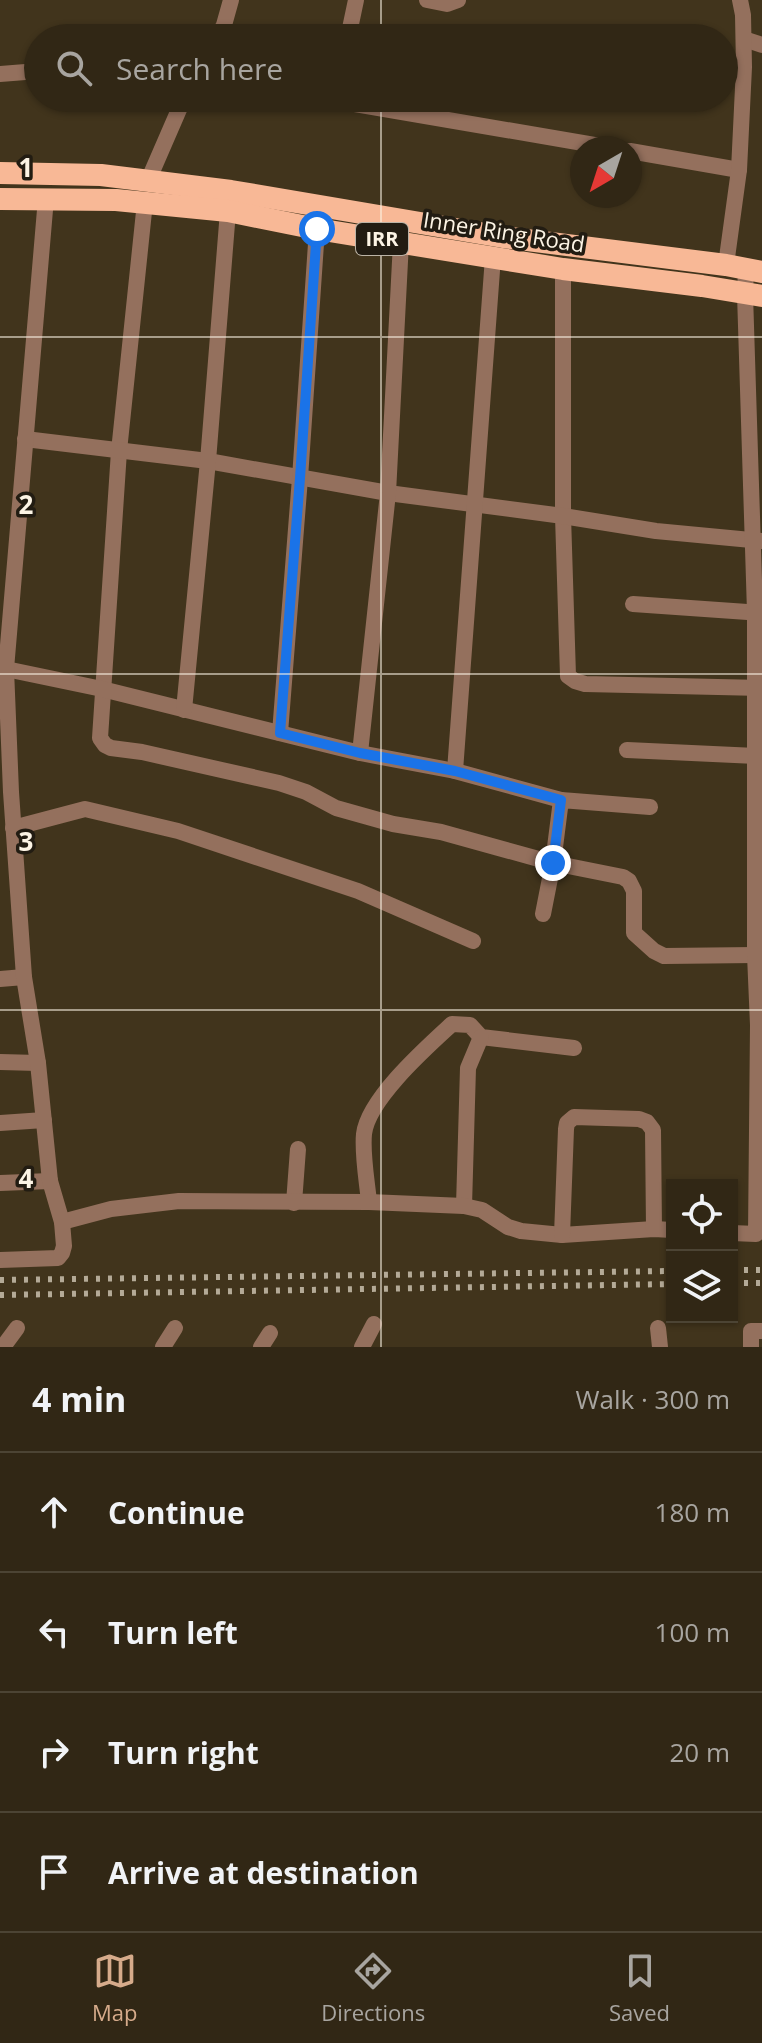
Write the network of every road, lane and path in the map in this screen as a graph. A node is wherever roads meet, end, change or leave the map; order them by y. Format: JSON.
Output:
{"nodes":[{"id":1,"x":231,"y":0,"type":"edge"},
{"id":2,"x":356,"y":0,"type":"edge"},
{"id":3,"x":427,"y":0,"type":"edge"},
{"id":4,"x":458,"y":0,"type":"edge"},
{"id":5,"x":740,"y":0,"type":"edge"},
{"id":6,"x":224,"y":24,"type":"edge"},
{"id":7,"x":351,"y":24,"type":"edge"},
{"id":8,"x":744,"y":39,"type":"junction"},
{"id":9,"x":762,"y":45,"type":"edge"},
{"id":10,"x":24,"y":72,"type":"edge"},
{"id":11,"x":0,"y":74,"type":"edge"},
{"id":12,"x":178,"y":112,"type":"edge"},
{"id":13,"x":406,"y":112,"type":"edge"},
{"id":14,"x":570,"y":141,"type":"edge"},
{"id":15,"x":642,"y":153,"type":"edge"},
{"id":16,"x":739,"y":170,"type":"junction"},
{"id":17,"x":0,"y":173,"type":"edge"},
{"id":18,"x":147,"y":192,"type":"junction"},
{"id":19,"x":46,"y":198,"type":"junction"},
{"id":20,"x":0,"y":199,"type":"edge"},
{"id":21,"x":228,"y":211,"type":"junction"},
{"id":22,"x":317,"y":229,"type":"junction"},
{"id":23,"x":401,"y":242,"type":"junction"},
{"id":24,"x":493,"y":257,"type":"junction"},
{"id":25,"x":563,"y":269,"type":"junction"},
{"id":26,"x":745,"y":269,"type":"edge"},
{"id":27,"x":754,"y":295,"type":"edge"},
{"id":28,"x":755,"y":426,"type":"edge"},
{"id":29,"x":25,"y":439,"type":"junction"},
{"id":30,"x":119,"y":451,"type":"junction"},
{"id":31,"x":208,"y":461,"type":"junction"},
{"id":32,"x":300,"y":478,"type":"junction"},
{"id":33,"x":388,"y":493,"type":"junction"},
{"id":34,"x":476,"y":504,"type":"junction"},
{"id":35,"x":563,"y":516,"type":"junction"},
{"id":36,"x":758,"y":541,"type":"edge"},
{"id":37,"x":633,"y":604,"type":"dead end"},
{"id":38,"x":758,"y":613,"type":"edge"},
{"id":39,"x":6,"y":669,"type":"junction"},
{"id":40,"x":758,"y":688,"type":"edge"},
{"id":41,"x":102,"y":689,"type":"junction"},
{"id":42,"x":184,"y":710,"type":"junction"},
{"id":43,"x":280,"y":733,"type":"junction"},
{"id":44,"x":4,"y":744,"type":"edge"},
{"id":45,"x":627,"y":750,"type":"dead end"},
{"id":46,"x":360,"y":753,"type":"junction"},
{"id":47,"x":756,"y":756,"type":"junction"},
{"id":48,"x":455,"y":771,"type":"junction"},
{"id":49,"x":561,"y":800,"type":"junction"},
{"id":50,"x":650,"y":807,"type":"dead end"},
{"id":51,"x":13,"y":828,"type":"junction"},
{"id":52,"x":553,"y":863,"type":"junction"},
{"id":53,"x":543,"y":914,"type":"dead end"},
{"id":54,"x":473,"y":941,"type":"dead end"},
{"id":55,"x":755,"y":955,"type":"junction"},
{"id":56,"x":24,"y":977,"type":"junction"},
{"id":57,"x":0,"y":979,"type":"edge"},
{"id":58,"x":760,"y":1025,"type":"edge"},
{"id":59,"x":481,"y":1037,"type":"junction"},
{"id":60,"x":574,"y":1048,"type":"dead end"},
{"id":61,"x":0,"y":1062,"type":"edge"},
{"id":62,"x":38,"y":1063,"type":"junction"},
{"id":63,"x":44,"y":1120,"type":"junction"},
{"id":64,"x":0,"y":1123,"type":"edge"},
{"id":65,"x":298,"y":1149,"type":"dead end"},
{"id":66,"x":50,"y":1181,"type":"junction"},
{"id":67,"x":0,"y":1183,"type":"edge"},
{"id":68,"x":369,"y":1202,"type":"junction"},
{"id":69,"x":294,"y":1203,"type":"junction"},
{"id":70,"x":464,"y":1206,"type":"junction"},
{"id":71,"x":62,"y":1222,"type":"junction"},
{"id":72,"x":654,"y":1229,"type":"junction"},
{"id":73,"x":666,"y":1230,"type":"edge"},
{"id":74,"x":738,"y":1233,"type":"edge"},
{"id":75,"x":562,"y":1235,"type":"junction"},
{"id":76,"x":0,"y":1260,"type":"edge"},
{"id":77,"x":374,"y":1324,"type":"dead end"},
{"id":78,"x":17,"y":1328,"type":"dead end"},
{"id":79,"x":175,"y":1328,"type":"dead end"},
{"id":80,"x":658,"y":1328,"type":"dead end"},
{"id":81,"x":762,"y":1331,"type":"edge"},
{"id":82,"x":3,"y":1347,"type":"edge"},
{"id":83,"x":163,"y":1347,"type":"edge"},
{"id":84,"x":362,"y":1347,"type":"edge"},
{"id":85,"x":660,"y":1347,"type":"edge"},
{"id":86,"x":751,"y":1347,"type":"edge"}],
"edges":[{"from":1,"to":6,"type":"street"},
{"from":2,"to":7,"type":"street"},
{"from":3,"to":4,"type":"street"},
{"from":5,"to":8,"type":"street"},
{"from":8,"to":9,"type":"street"},
{"from":8,"to":16,"type":"street"},
{"from":10,"to":11,"type":"street"},
{"from":12,"to":18,"type":"street"},
{"from":13,"to":14,"type":"street"},
{"from":15,"to":16,"type":"street"},
{"from":16,"to":26,"type":"street"},
{"from":17,"to":18,"type":"highway","name":"Inner Ring Road","number":"IRR"},
{"from":18,"to":19,"type":"highway","name":"Inner Ring Road","number":"IRR"},
{"from":18,"to":21,"type":"highway","name":"Inner Ring Road","number":"IRR"},
{"from":18,"to":26,"type":"highway","name":"Inner Ring Road","number":"IRR"},
{"from":18,"to":30,"type":"street"},
{"from":19,"to":20,"type":"highway","name":"Inner Ring Road","number":"IRR"},
{"from":19,"to":29,"type":"street"},
{"from":21,"to":22,"type":"highway","name":"Inner Ring Road","number":"IRR"},
{"from":21,"to":31,"type":"street"},
{"from":22,"to":23,"type":"highway","name":"Inner Ring Road","number":"IRR"},
{"from":22,"to":32,"type":"street"},
{"from":23,"to":24,"type":"highway","name":"Inner Ring Road","number":"IRR"},
{"from":23,"to":33,"type":"street"},
{"from":24,"to":25,"type":"highway","name":"Inner Ring Road","number":"IRR"},
{"from":24,"to":34,"type":"street"},
{"from":25,"to":27,"type":"highway","name":"Inner Ring Road","number":"IRR"},
{"from":25,"to":35,"type":"street"},
{"from":26,"to":27,"type":"street"},
{"from":27,"to":28,"type":"street"},
{"from":28,"to":36,"type":"street"},
{"from":29,"to":30,"type":"street"},
{"from":29,"to":39,"type":"street"},
{"from":30,"to":31,"type":"street"},
{"from":30,"to":41,"type":"street"},
{"from":31,"to":32,"type":"street"},
{"from":31,"to":42,"type":"street"},
{"from":32,"to":33,"type":"street"},
{"from":32,"to":43,"type":"street"},
{"from":33,"to":34,"type":"street"},
{"from":33,"to":46,"type":"street"},
{"from":34,"to":35,"type":"street"},
{"from":34,"to":48,"type":"street"},
{"from":35,"to":36,"type":"street"},
{"from":35,"to":40,"type":"street"},
{"from":36,"to":38,"type":"street"},
{"from":37,"to":38,"type":"street"},
{"from":38,"to":40,"type":"street"},
{"from":39,"to":41,"type":"street"},
{"from":39,"to":44,"type":"street"},
{"from":40,"to":47,"type":"street"},
{"from":41,"to":42,"type":"street"},
{"from":41,"to":52,"type":"street"},
{"from":42,"to":43,"type":"street"},
{"from":43,"to":46,"type":"street"},
{"from":44,"to":51,"type":"street"},
{"from":45,"to":47,"type":"street"},
{"from":46,"to":48,"type":"street"},
{"from":47,"to":55,"type":"street"},
{"from":48,"to":49,"type":"street"},
{"from":49,"to":50,"type":"street"},
{"from":49,"to":52,"type":"street"},
{"from":51,"to":54,"type":"street"},
{"from":51,"to":56,"type":"street"},
{"from":52,"to":53,"type":"street"},
{"from":52,"to":55,"type":"street"},
{"from":55,"to":58,"type":"street"},
{"from":56,"to":57,"type":"street"},
{"from":56,"to":62,"type":"street"},
{"from":58,"to":74,"type":"street"},
{"from":59,"to":60,"type":"street"},
{"from":59,"to":68,"type":"street"},
{"from":59,"to":70,"type":"street"},
{"from":61,"to":62,"type":"street"},
{"from":62,"to":63,"type":"street"},
{"from":63,"to":64,"type":"street"},
{"from":63,"to":66,"type":"street"},
{"from":65,"to":69,"type":"street"},
{"from":66,"to":67,"type":"street"},
{"from":66,"to":71,"type":"street"},
{"from":68,"to":69,"type":"street"},
{"from":68,"to":70,"type":"street"},
{"from":69,"to":71,"type":"street"},
{"from":70,"to":75,"type":"street"},
{"from":71,"to":76,"type":"street"},
{"from":72,"to":73,"type":"street"},
{"from":72,"to":75,"type":"street"},
{"from":72,"to":75,"type":"street"},
{"from":77,"to":84,"type":"street"},
{"from":78,"to":82,"type":"street"},
{"from":79,"to":83,"type":"street"},
{"from":80,"to":85,"type":"street"},
{"from":81,"to":86,"type":"street"}]}
